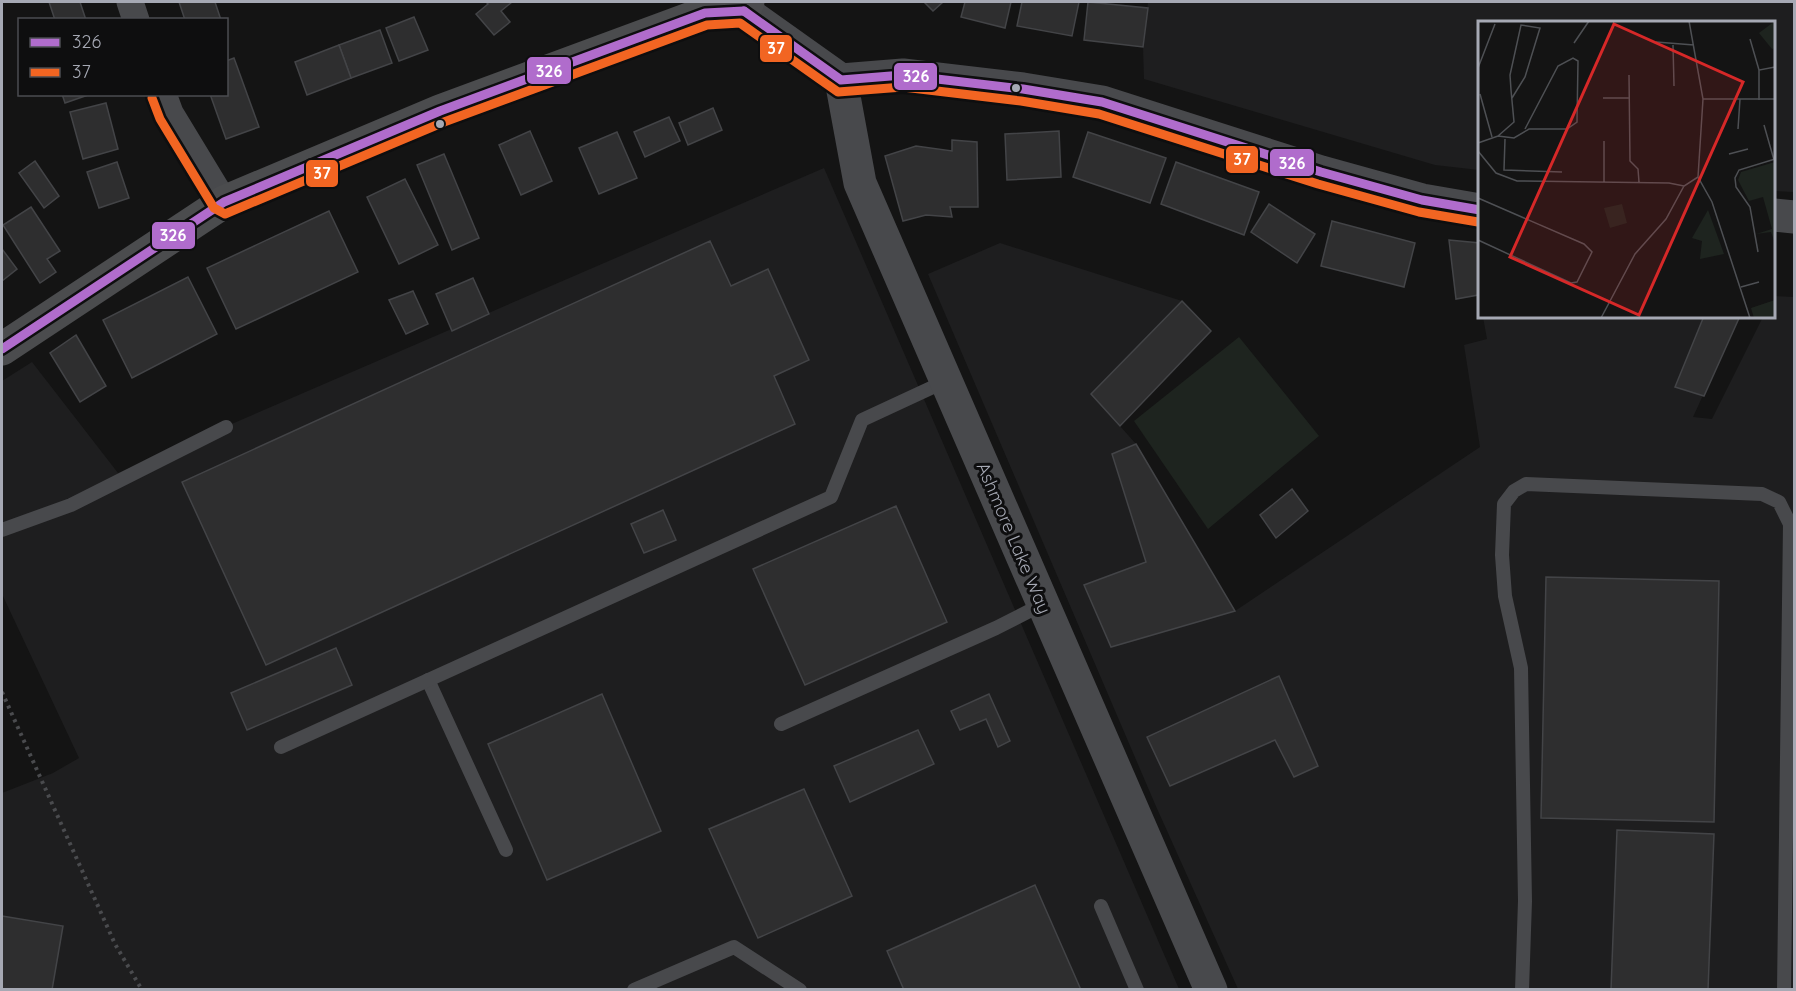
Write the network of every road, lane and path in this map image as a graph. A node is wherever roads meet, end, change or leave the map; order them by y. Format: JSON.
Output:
{"nodes":[{"id":1,"x":130,"y":2,"type":"edge"},
{"id":2,"x":746,"y":6,"type":"edge"},
{"id":3,"x":135,"y":18,"type":"edge"},
{"id":4,"x":841,"y":80,"type":"junction"},
{"id":5,"x":164,"y":96,"type":"edge"},
{"id":6,"x":224,"y":202,"type":"junction"},
{"id":7,"x":1478,"y":210,"type":"edge"},
{"id":8,"x":1775,"y":215,"type":"edge"},
{"id":9,"x":1794,"y":217,"type":"edge"},
{"id":10,"x":2,"y":349,"type":"edge"},
{"id":11,"x":946,"y":381,"type":"junction"},
{"id":12,"x":226,"y":427,"type":"dead end"},
{"id":13,"x":2,"y":530,"type":"edge"},
{"id":14,"x":1043,"y":604,"type":"junction"},
{"id":15,"x":428,"y":680,"type":"junction"},
{"id":16,"x":2,"y":692,"type":"edge"},
{"id":17,"x":781,"y":724,"type":"dead end"},
{"id":18,"x":281,"y":747,"type":"dead end"},
{"id":19,"x":506,"y":850,"type":"dead end"},
{"id":20,"x":1101,"y":906,"type":"dead end"},
{"id":21,"x":142,"y":990,"type":"edge"},
{"id":22,"x":634,"y":990,"type":"edge"},
{"id":23,"x":800,"y":990,"type":"edge"},
{"id":24,"x":1137,"y":990,"type":"edge"},
{"id":25,"x":1211,"y":990,"type":"edge"},
{"id":26,"x":1522,"y":990,"type":"edge"},
{"id":27,"x":1784,"y":990,"type":"edge"}],
"edges":[{"from":1,"to":3,"type":"street"},
{"from":2,"to":4,"type":"street"},
{"from":2,"to":6,"type":"main road"},
{"from":4,"to":7,"type":"street"},
{"from":4,"to":11,"type":"street","name":"Ashmore Lake Way"},
{"from":5,"to":6,"type":"street"},
{"from":6,"to":10,"type":"main road"},
{"from":8,"to":9,"type":"street"},
{"from":11,"to":14,"type":"street","name":"Ashmore Lake Way"},
{"from":11,"to":15,"type":"lane"},
{"from":12,"to":13,"type":"lane"},
{"from":14,"to":17,"type":"lane"},
{"from":14,"to":25,"type":"street","name":"Ashmore Lake Way"},
{"from":15,"to":18,"type":"lane"},
{"from":15,"to":19,"type":"lane"},
{"from":16,"to":21,"type":"path"},
{"from":20,"to":24,"type":"lane"},
{"from":22,"to":23,"type":"lane"},
{"from":26,"to":27,"type":"lane"}]}
